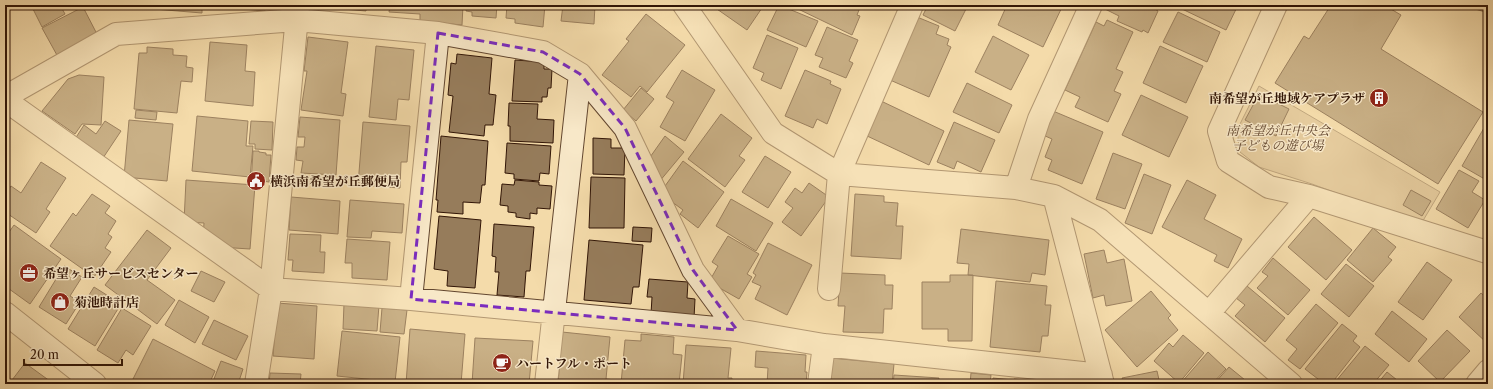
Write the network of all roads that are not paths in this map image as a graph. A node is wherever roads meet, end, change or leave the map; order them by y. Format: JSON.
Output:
{"nodes":[{"id":1,"x":684,"y":5,"type":"edge"},
{"id":2,"x":912,"y":5,"type":"edge"},
{"id":3,"x":1091,"y":5,"type":"edge"},
{"id":4,"x":1276,"y":5,"type":"edge"},
{"id":5,"x":297,"y":13,"type":"edge"},
{"id":6,"x":438,"y":33,"type":"junction"},
{"id":7,"x":580,"y":74,"type":"junction"},
{"id":8,"x":5,"y":97,"type":"edge"},
{"id":9,"x":5,"y":100,"type":"edge"},
{"id":10,"x":838,"y":174,"type":"junction"},
{"id":11,"x":1016,"y":188,"type":"junction"},
{"id":12,"x":1054,"y":196,"type":"junction"},
{"id":13,"x":1309,"y":196,"type":"junction"},
{"id":14,"x":1488,"y":251,"type":"edge"},
{"id":15,"x":271,"y":289,"type":"junction"},
{"id":16,"x":829,"y":289,"type":"dead end"},
{"id":17,"x":411,"y":299,"type":"junction"},
{"id":18,"x":553,"y":312,"type":"junction"},
{"id":19,"x":5,"y":313,"type":"edge"},
{"id":20,"x":1209,"y":313,"type":"junction"},
{"id":21,"x":737,"y":330,"type":"junction"},
{"id":22,"x":824,"y":345,"type":"junction"},
{"id":23,"x":1488,"y":371,"type":"edge"},
{"id":24,"x":1102,"y":380,"type":"edge"},
{"id":25,"x":95,"y":384,"type":"edge"},
{"id":26,"x":256,"y":384,"type":"edge"},
{"id":27,"x":546,"y":384,"type":"edge"},
{"id":28,"x":819,"y":384,"type":"edge"},
{"id":29,"x":1291,"y":384,"type":"edge"},
{"id":30,"x":1477,"y":384,"type":"edge"}],
"edges":[{"from":1,"to":10,"type":"street"},
{"from":2,"to":10,"type":"street"},
{"from":3,"to":11,"type":"street"},
{"from":4,"to":13,"type":"street"},
{"from":5,"to":6,"type":"street"},
{"from":5,"to":8,"type":"street"},
{"from":5,"to":15,"type":"street"},
{"from":6,"to":7,"type":"street"},
{"from":6,"to":17,"type":"street"},
{"from":7,"to":18,"type":"street"},
{"from":7,"to":21,"type":"street"},
{"from":9,"to":15,"type":"street"},
{"from":10,"to":11,"type":"street"},
{"from":10,"to":16,"type":"street"},
{"from":11,"to":12,"type":"street"},
{"from":12,"to":20,"type":"street"},
{"from":12,"to":24,"type":"street"},
{"from":13,"to":14,"type":"street"},
{"from":13,"to":20,"type":"street"},
{"from":15,"to":17,"type":"street"},
{"from":15,"to":26,"type":"street"},
{"from":17,"to":18,"type":"street"},
{"from":18,"to":21,"type":"street"},
{"from":18,"to":27,"type":"street"},
{"from":19,"to":25,"type":"street"},
{"from":20,"to":29,"type":"street"},
{"from":21,"to":22,"type":"street"},
{"from":22,"to":24,"type":"street"},
{"from":22,"to":28,"type":"street"},
{"from":23,"to":30,"type":"street"}]}
